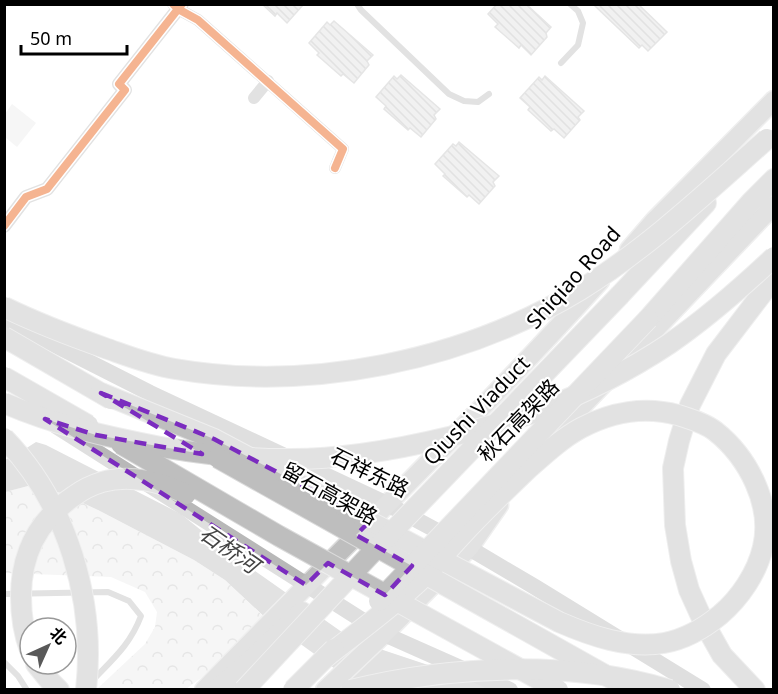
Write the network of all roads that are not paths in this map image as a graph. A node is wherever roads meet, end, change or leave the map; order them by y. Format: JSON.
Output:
{"nodes":[{"id":1,"x":357,"y":4,"type":"edge"},
{"id":2,"x":570,"y":4,"type":"edge"},
{"id":3,"x":178,"y":6,"type":"edge"},
{"id":4,"x":561,"y":63,"type":"dead end"},
{"id":5,"x":268,"y":81,"type":"junction"},
{"id":6,"x":489,"y":94,"type":"dead end"},
{"id":7,"x":254,"y":98,"type":"dead end"},
{"id":8,"x":774,"y":100,"type":"edge"},
{"id":9,"x":770,"y":135,"type":"edge"},
{"id":10,"x":336,"y":168,"type":"dead end"},
{"id":11,"x":774,"y":179,"type":"edge"},
{"id":12,"x":774,"y":205,"type":"edge"},
{"id":13,"x":4,"y":226,"type":"edge"},
{"id":14,"x":774,"y":257,"type":"edge"},
{"id":15,"x":774,"y":278,"type":"edge"},
{"id":16,"x":4,"y":307,"type":"edge"},
{"id":17,"x":4,"y":319,"type":"edge"},
{"id":18,"x":4,"y":338,"type":"edge"},
{"id":19,"x":4,"y":376,"type":"edge"},
{"id":20,"x":101,"y":393,"type":"junction"},
{"id":21,"x":4,"y":394,"type":"edge"},
{"id":22,"x":4,"y":403,"type":"edge"},
{"id":23,"x":4,"y":438,"type":"edge"},
{"id":24,"x":387,"y":504,"type":"junction"},
{"id":25,"x":469,"y":548,"type":"junction"},
{"id":26,"x":367,"y":558,"type":"junction"},
{"id":27,"x":301,"y":590,"type":"junction"},
{"id":28,"x":4,"y":594,"type":"edge"},
{"id":29,"x":21,"y":616,"type":"edge"},
{"id":30,"x":449,"y":630,"type":"junction"},
{"id":31,"x":381,"y":636,"type":"junction"},
{"id":32,"x":326,"y":657,"type":"junction"},
{"id":33,"x":4,"y":662,"type":"edge"},
{"id":34,"x":46,"y":676,"type":"edge"},
{"id":35,"x":326,"y":688,"type":"edge"},
{"id":36,"x":27,"y":690,"type":"edge"},
{"id":37,"x":60,"y":690,"type":"edge"},
{"id":38,"x":85,"y":690,"type":"edge"},
{"id":39,"x":204,"y":690,"type":"edge"},
{"id":40,"x":216,"y":690,"type":"edge"},
{"id":41,"x":244,"y":690,"type":"edge"},
{"id":42,"x":293,"y":690,"type":"edge"},
{"id":43,"x":351,"y":690,"type":"edge"},
{"id":44,"x":510,"y":690,"type":"edge"},
{"id":45,"x":558,"y":690,"type":"edge"},
{"id":46,"x":632,"y":690,"type":"edge"},
{"id":47,"x":670,"y":690,"type":"edge"},
{"id":48,"x":703,"y":690,"type":"edge"},
{"id":49,"x":755,"y":690,"type":"edge"}],
"edges":[{"from":1,"to":6,"type":"lane"},
{"from":2,"to":4,"type":"lane"},
{"from":3,"to":5,"type":"street"},
{"from":3,"to":13,"type":"street"},
{"from":5,"to":7,"type":"street"},
{"from":5,"to":10,"type":"street"},
{"from":8,"to":24,"type":"main road","name":"Shiqiao Road"},
{"from":9,"to":16,"type":"highway","bridge":true},
{"from":9,"to":26,"type":"highway","name":"Qiushi Viaduct","bridge":true},
{"from":11,"to":32,"type":"highway","name":"秋石高架路","bridge":true},
{"from":12,"to":25,"type":"main road"},
{"from":14,"to":22,"type":"highway","bridge":true},
{"from":15,"to":49,"type":"highway","bridge":true},
{"from":17,"to":24,"type":"main road","name":"石祥东路"},
{"from":18,"to":20,"type":"highway","name":"留石高架路","bridge":true},
{"from":19,"to":30,"type":"highway","bridge":true},
{"from":20,"to":32,"type":"highway","bridge":true},
{"from":20,"to":46,"type":"highway","name":"留石高架路","bridge":true},
{"from":21,"to":27,"type":"main road"},
{"from":23,"to":38,"type":"highway","bridge":true},
{"from":24,"to":25,"type":"main road","name":"石祥东路"},
{"from":24,"to":27,"type":"main road","name":"Shiqiao Road"},
{"from":25,"to":31,"type":"main road"},
{"from":25,"to":48,"type":"main road","name":"石祥东路"},
{"from":26,"to":40,"type":"highway","bridge":true},
{"from":26,"to":41,"type":"highway","bridge":true},
{"from":27,"to":31,"type":"main road"},
{"from":27,"to":39,"type":"main road","name":"Shiqiao Road"},
{"from":28,"to":38,"type":"lane"},
{"from":29,"to":30,"type":"highway","bridge":true},
{"from":30,"to":45,"type":"highway","bridge":true},
{"from":31,"to":35,"type":"main road"},
{"from":31,"to":44,"type":"main road"},
{"from":32,"to":42,"type":"highway","name":"秋石高架路","bridge":true},
{"from":33,"to":36,"type":"lane"},
{"from":34,"to":37,"type":"highway"},
{"from":43,"to":47,"type":"highway","bridge":true}]}
